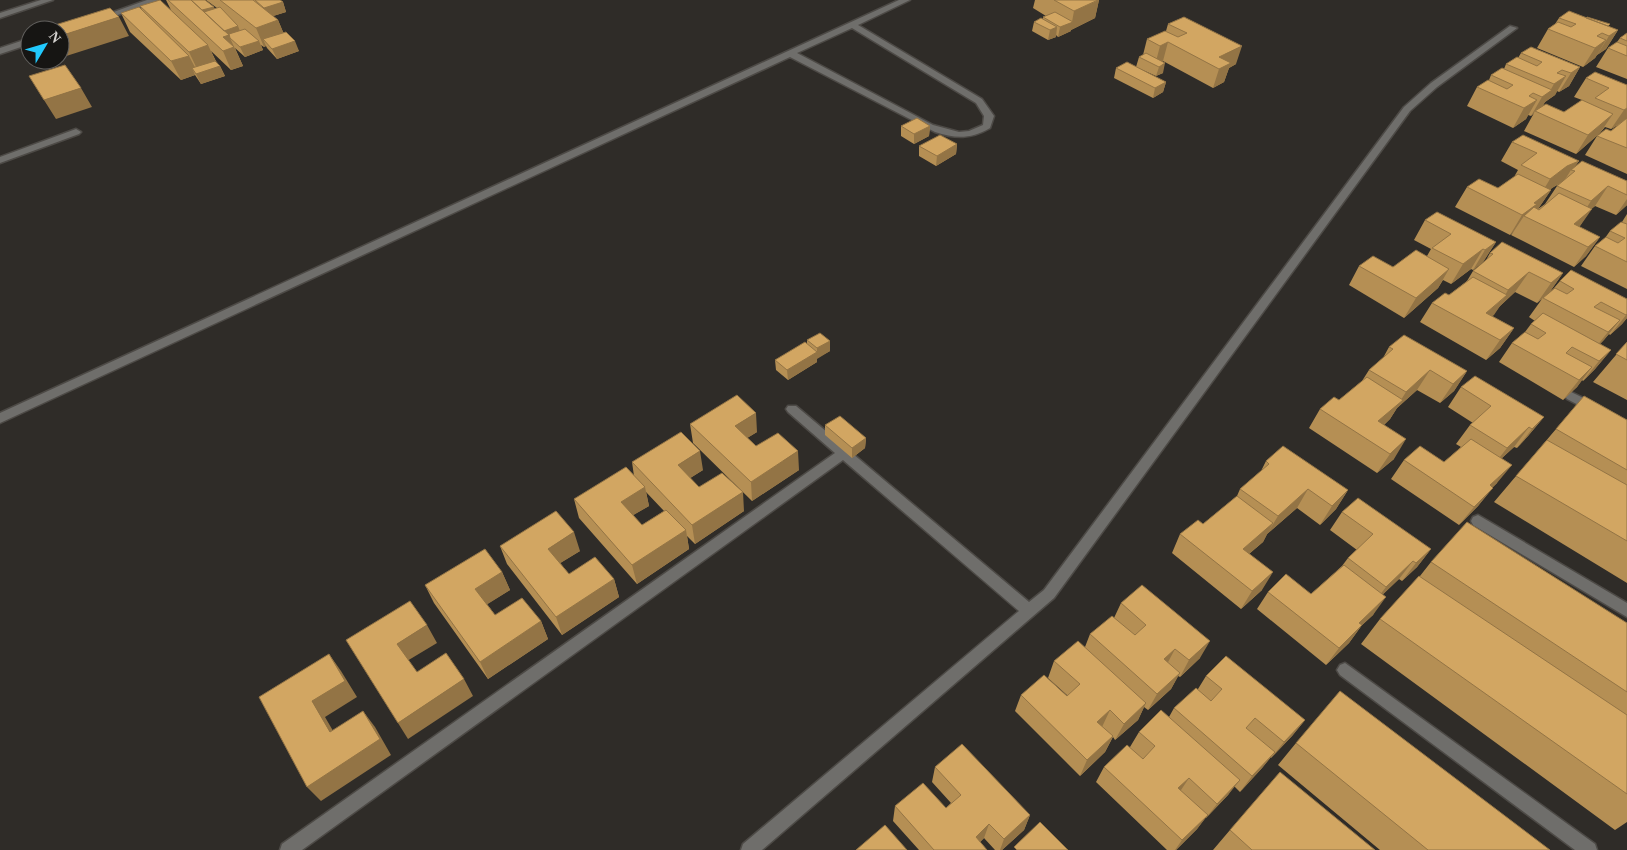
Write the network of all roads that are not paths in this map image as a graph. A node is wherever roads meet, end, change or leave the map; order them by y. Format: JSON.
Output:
{"nodes":[{"id":1,"x":49,"y":0,"type":"edge"},
{"id":2,"x":155,"y":0,"type":"edge"},
{"id":3,"x":906,"y":0,"type":"edge"},
{"id":4,"x":0,"y":16,"type":"edge"},
{"id":5,"x":95,"y":20,"type":"edge"},
{"id":6,"x":852,"y":25,"type":"junction"},
{"id":7,"x":1513,"y":28,"type":"dead end"},
{"id":8,"x":20,"y":44,"type":"edge"},
{"id":9,"x":0,"y":51,"type":"edge"},
{"id":10,"x":790,"y":54,"type":"junction"},
{"id":11,"x":76,"y":132,"type":"dead end"},
{"id":12,"x":0,"y":160,"type":"edge"},
{"id":13,"x":1571,"y":396,"type":"dead end"},
{"id":14,"x":792,"y":409,"type":"dead end"},
{"id":15,"x":1603,"y":413,"type":"edge"},
{"id":16,"x":0,"y":418,"type":"edge"},
{"id":17,"x":844,"y":453,"type":"junction"},
{"id":18,"x":1478,"y":521,"type":"edge"},
{"id":19,"x":1029,"y":610,"type":"junction"},
{"id":20,"x":1627,"y":611,"type":"edge"},
{"id":21,"x":1345,"y":670,"type":"dead end"},
{"id":22,"x":288,"y":850,"type":"edge"},
{"id":23,"x":749,"y":850,"type":"edge"},
{"id":24,"x":1589,"y":850,"type":"edge"}],
"edges":[{"from":1,"to":4,"type":"street"},
{"from":2,"to":5,"type":"street"},
{"from":3,"to":6,"type":"street"},
{"from":6,"to":10,"type":"street"},
{"from":6,"to":10,"type":"street"},
{"from":7,"to":19,"type":"street"},
{"from":8,"to":9,"type":"street"},
{"from":10,"to":16,"type":"street"},
{"from":11,"to":12,"type":"street"},
{"from":13,"to":15,"type":"street"},
{"from":14,"to":17,"type":"street"},
{"from":17,"to":19,"type":"street"},
{"from":17,"to":22,"type":"street"},
{"from":18,"to":20,"type":"street"},
{"from":19,"to":23,"type":"street"},
{"from":21,"to":24,"type":"street"}]}
